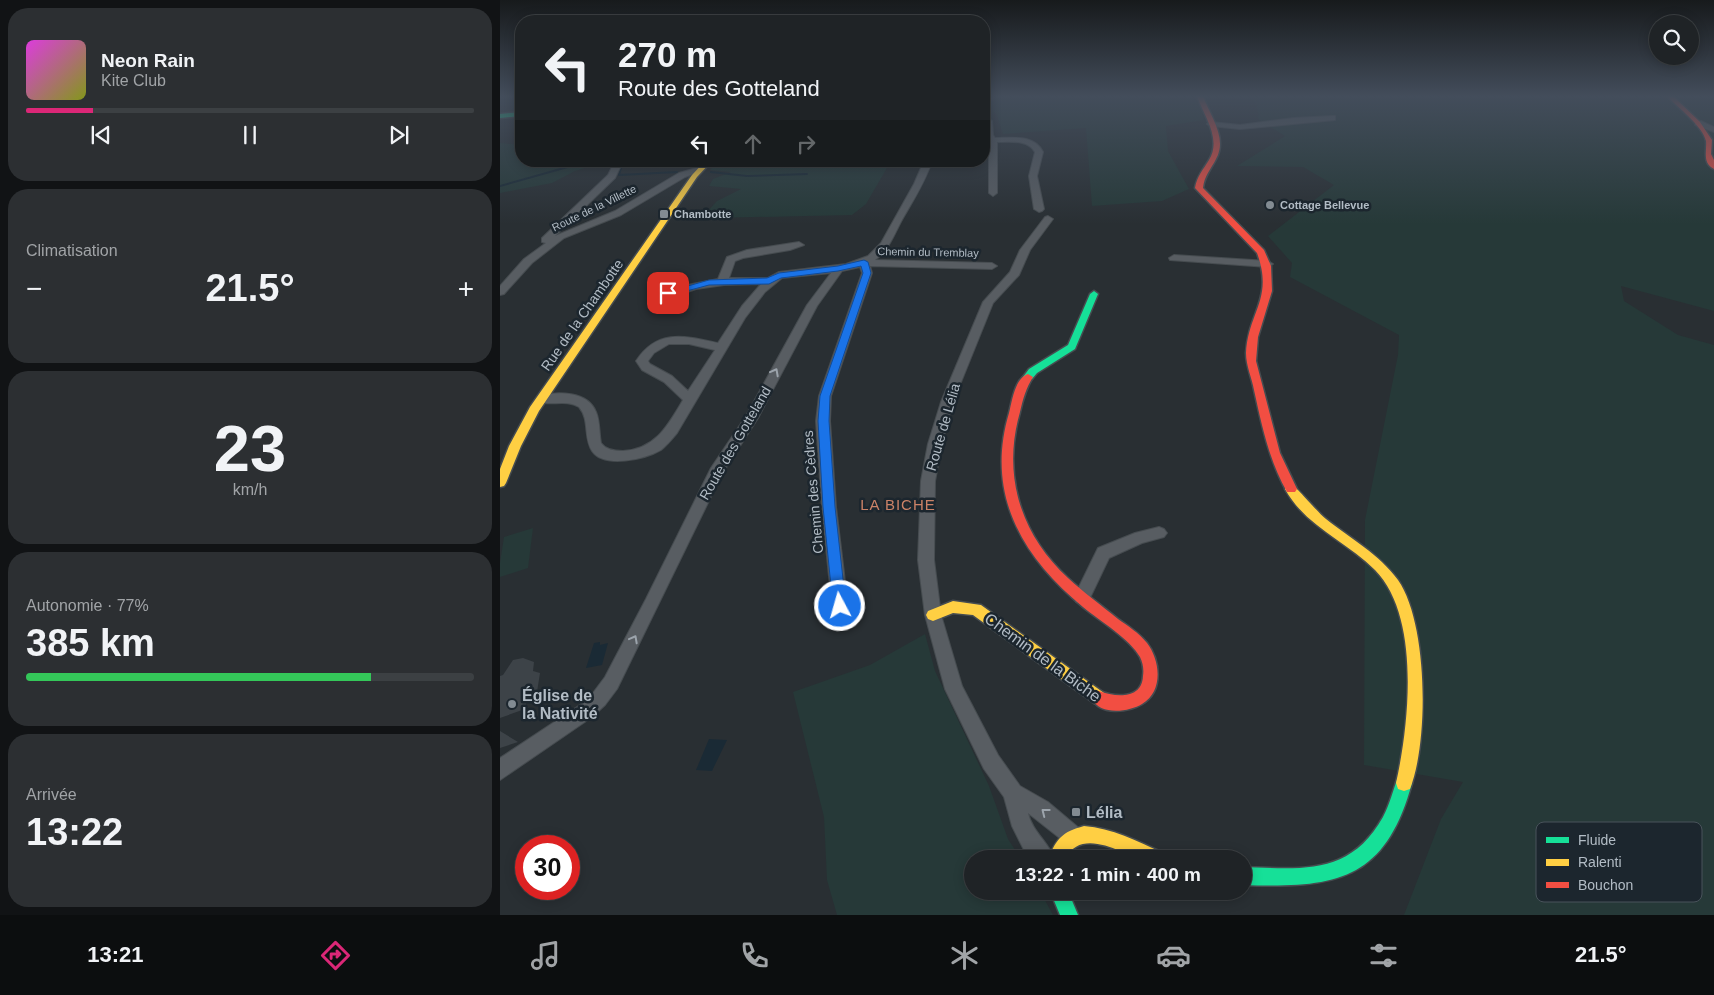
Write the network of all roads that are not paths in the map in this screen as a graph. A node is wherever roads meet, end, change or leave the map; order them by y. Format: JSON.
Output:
{"nodes":[{"id":1,"x":1216,"y":139,"type":"edge"},
{"id":2,"x":1708,"y":139,"type":"edge"},
{"id":3,"x":993,"y":140,"type":"joint"},
{"id":4,"x":616,"y":167,"type":"edge"},
{"id":5,"x":703,"y":167,"type":"edge"},
{"id":6,"x":926,"y":167,"type":"edge"},
{"id":7,"x":1714,"y":167,"type":"edge"},
{"id":8,"x":700,"y":170,"type":"junction"},
{"id":9,"x":993,"y":193,"type":"dead end"},
{"id":10,"x":799,"y":245,"type":"dead end"},
{"id":11,"x":1174,"y":258,"type":"dead end"},
{"id":12,"x":528,"y":261,"type":"junction"},
{"id":13,"x":864,"y":262,"type":"junction"},
{"id":14,"x":1268,"y":264,"type":"junction"},
{"id":15,"x":992,"y":266,"type":"dead end"},
{"id":16,"x":838,"y":268,"type":"junction"},
{"id":17,"x":769,"y":281,"type":"junction"},
{"id":18,"x":722,"y":282,"type":"junction"},
{"id":19,"x":500,"y":292,"type":"edge"},
{"id":20,"x":1094,"y":294,"type":"dead end"},
{"id":21,"x":653,"y":302,"type":"dead end"},
{"id":22,"x":722,"y":348,"type":"junction"},
{"id":23,"x":543,"y":399,"type":"junction"},
{"id":24,"x":690,"y":399,"type":"junction"},
{"id":25,"x":500,"y":483,"type":"edge"},
{"id":26,"x":1159,"y":533,"type":"dead end"},
{"id":27,"x":1082,"y":596,"type":"junction"},
{"id":28,"x":840,"y":606,"type":"dead end"},
{"id":29,"x":933,"y":615,"type":"junction"},
{"id":30,"x":500,"y":770,"type":"edge"},
{"id":31,"x":1013,"y":793,"type":"junction"},
{"id":32,"x":1073,"y":836,"type":"junction"},
{"id":33,"x":1037,"y":850,"type":"edge"},
{"id":34,"x":1060,"y":850,"type":"edge"},
{"id":35,"x":1135,"y":850,"type":"edge"},
{"id":36,"x":1252,"y":876,"type":"edge"},
{"id":37,"x":1062,"y":900,"type":"edge"},
{"id":38,"x":1068,"y":915,"type":"edge"}],
"edges":[{"from":1,"to":14,"type":"street"},
{"from":2,"to":7,"type":"street"},
{"from":3,"to":9,"type":"street"},
{"from":3,"to":29,"type":"street","name":"Route de Lélia"},
{"from":4,"to":12,"type":"street"},
{"from":5,"to":8,"type":"street","name":"Route de la Villette"},
{"from":6,"to":13,"type":"street"},
{"from":8,"to":12,"type":"street","name":"Route de la Villette"},
{"from":8,"to":23,"type":"street","name":"Rue de la Chambotte"},
{"from":10,"to":18,"type":"street"},
{"from":11,"to":14,"type":"street"},
{"from":12,"to":19,"type":"street","name":"Route de la Villette"},
{"from":13,"to":15,"type":"street","name":"Chemin du Tremblay"},
{"from":13,"to":16,"type":"street"},
{"from":13,"to":28,"type":"street","name":"Chemin des Cèdres"},
{"from":14,"to":36,"type":"street"},
{"from":16,"to":17,"type":"street"},
{"from":30,"to":16,"type":"street","name":"Route des Gotteland","one_way":true},
{"from":17,"to":18,"type":"street"},
{"from":17,"to":22,"type":"street"},
{"from":18,"to":21,"type":"street"},
{"from":20,"to":27,"type":"street","name":"Chemin de la Biche"},
{"from":22,"to":24,"type":"street"},
{"from":22,"to":24,"type":"street"},
{"from":23,"to":24,"type":"street"},
{"from":23,"to":25,"type":"street","name":"Rue de la Chambotte"},
{"from":26,"to":27,"type":"street"},
{"from":27,"to":29,"type":"street","name":"Chemin de la Biche"},
{"from":29,"to":31,"type":"street","name":"Route de Lélia"},
{"from":32,"to":31,"type":"street","name":"Route de Lélia","one_way":true},
{"from":31,"to":33,"type":"street","name":"Route de Lélia"},
{"from":32,"to":34,"type":"street"},
{"from":32,"to":35,"type":"street"},
{"from":37,"to":38,"type":"street"}]}
